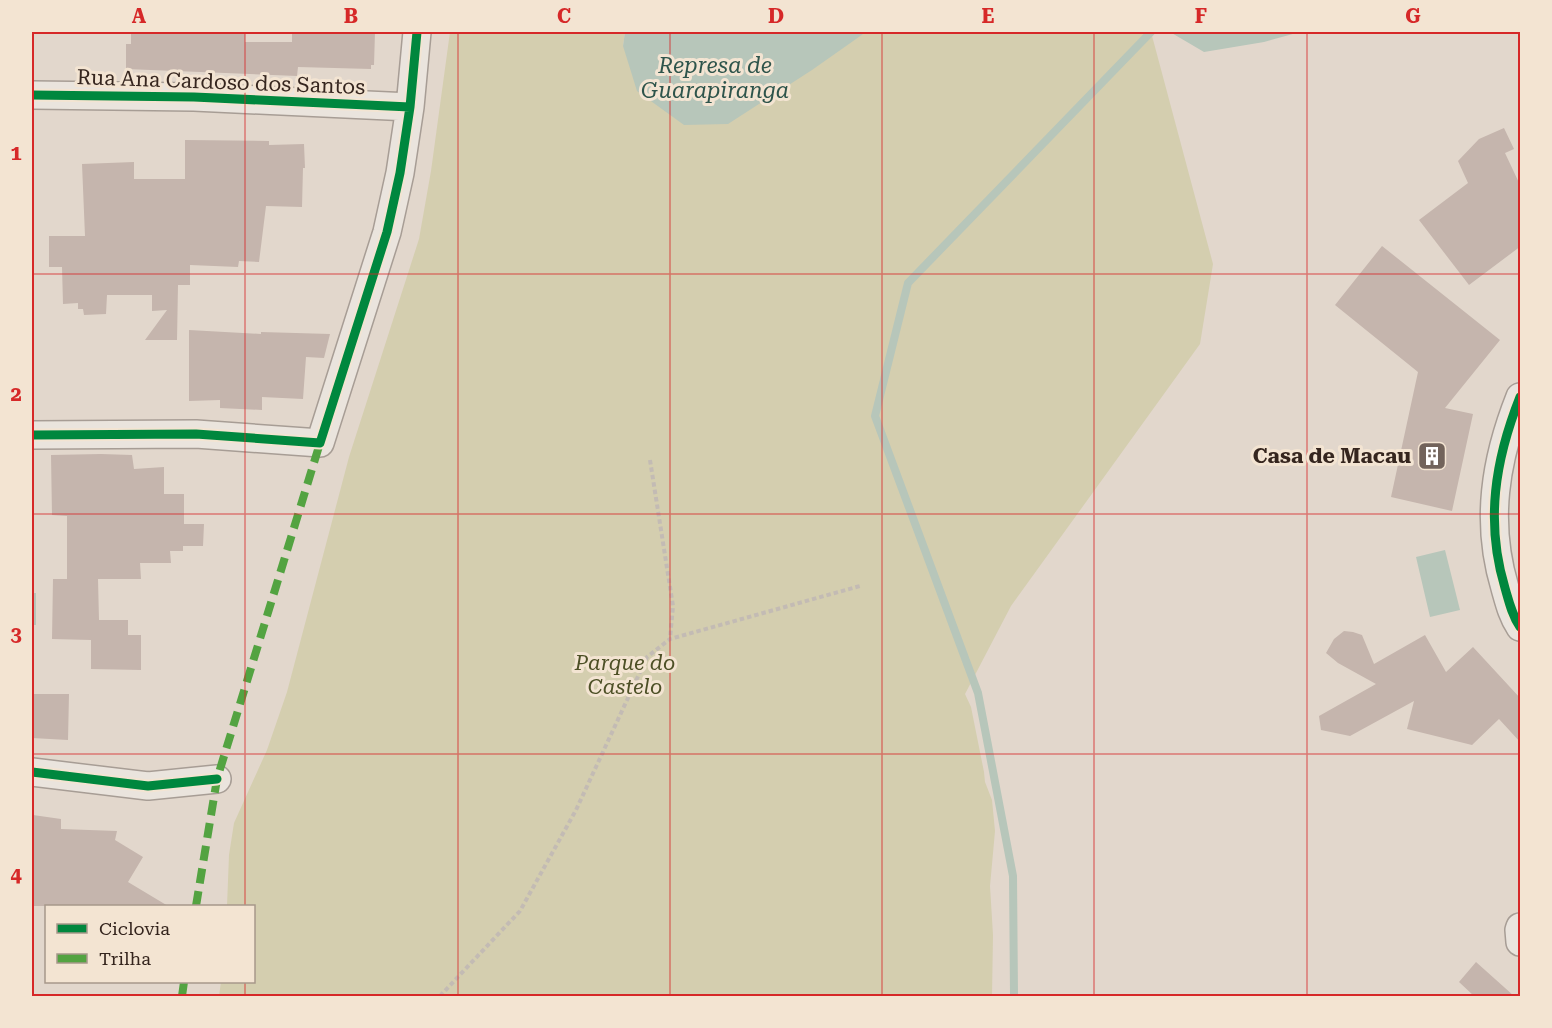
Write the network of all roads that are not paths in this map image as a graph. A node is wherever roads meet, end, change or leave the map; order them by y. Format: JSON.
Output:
{"nodes":[{"id":1,"x":417,"y":32,"type":"edge"},
{"id":2,"x":32,"y":95,"type":"edge"},
{"id":3,"x":410,"y":107,"type":"junction"},
{"id":4,"x":1521,"y":397,"type":"edge"},
{"id":5,"x":32,"y":435,"type":"edge"},
{"id":6,"x":1521,"y":627,"type":"edge"},
{"id":7,"x":32,"y":772,"type":"edge"},
{"id":8,"x":217,"y":779,"type":"dead end"},
{"id":9,"x":1521,"y":927,"type":"edge"},
{"id":10,"x":1521,"y":942,"type":"edge"}],
"edges":[{"from":1,"to":3,"type":"street"},
{"from":2,"to":3,"type":"street","name":"Rua Ana Cardoso dos Santos"},
{"from":3,"to":5,"type":"street"},
{"from":4,"to":6,"type":"street"},
{"from":7,"to":8,"type":"street"},
{"from":9,"to":10,"type":"street"}]}
